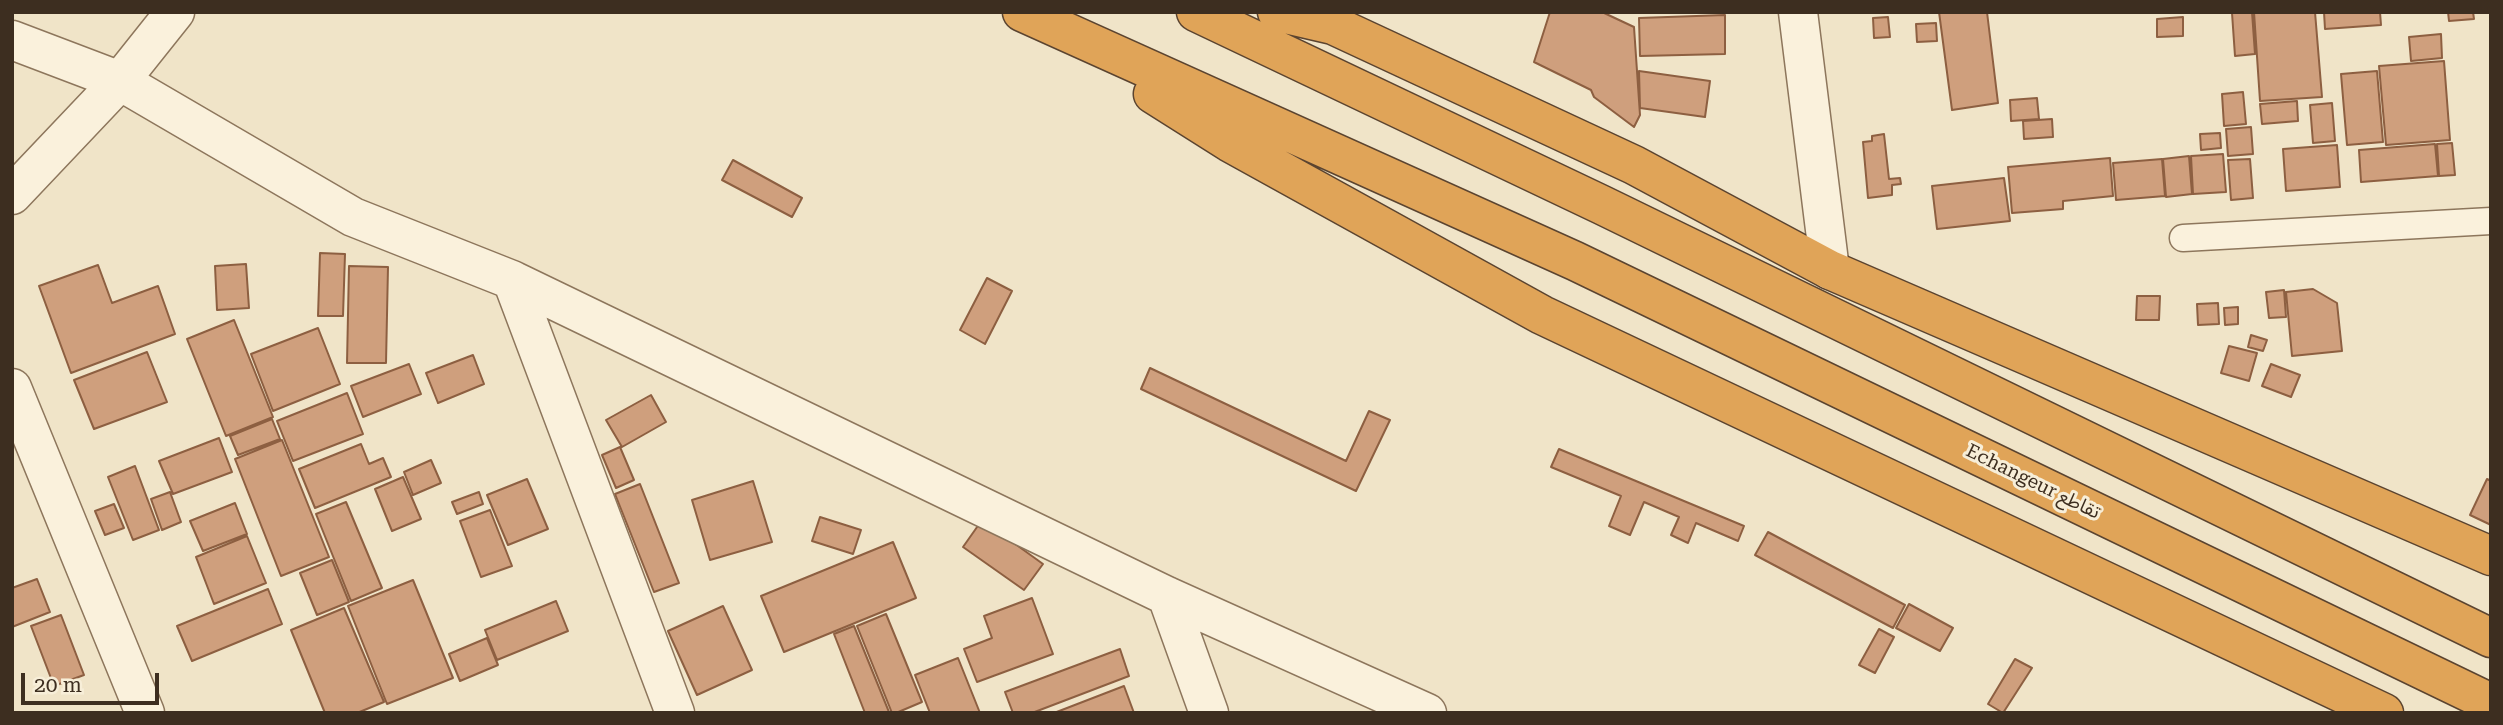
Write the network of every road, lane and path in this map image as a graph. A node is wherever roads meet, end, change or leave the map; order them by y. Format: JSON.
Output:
{"nodes":[{"id":1,"x":175,"y":12,"type":"edge"},
{"id":2,"x":1196,"y":12,"type":"edge"},
{"id":3,"x":1277,"y":12,"type":"edge"},
{"id":4,"x":1798,"y":12,"type":"edge"},
{"id":5,"x":1031,"y":17,"type":"edge"},
{"id":6,"x":12,"y":40,"type":"edge"},
{"id":7,"x":120,"y":81,"type":"junction"},
{"id":8,"x":12,"y":195,"type":"edge"},
{"id":9,"x":2491,"y":221,"type":"edge"},
{"id":10,"x":2183,"y":238,"type":"dead end"},
{"id":11,"x":1830,"y":270,"type":"junction"},
{"id":12,"x":512,"y":281,"type":"junction"},
{"id":13,"x":12,"y":388,"type":"edge"},
{"id":14,"x":2491,"y":556,"type":"edge"},
{"id":15,"x":1167,"y":596,"type":"junction"},
{"id":16,"x":2491,"y":638,"type":"edge"},
{"id":17,"x":2491,"y":703,"type":"edge"},
{"id":18,"x":145,"y":713,"type":"edge"},
{"id":19,"x":675,"y":713,"type":"edge"},
{"id":20,"x":1209,"y":713,"type":"edge"},
{"id":21,"x":1427,"y":713,"type":"edge"},
{"id":22,"x":2384,"y":713,"type":"edge"}],
"edges":[{"from":1,"to":7,"type":"street"},
{"from":2,"to":16,"type":"highway"},
{"from":3,"to":11,"type":"highway"},
{"from":4,"to":11,"type":"street"},
{"from":5,"to":17,"type":"highway","name":"Echangeur تقاطع"},
{"from":5,"to":22,"type":"highway"},
{"from":6,"to":7,"type":"street"},
{"from":7,"to":8,"type":"street"},
{"from":7,"to":12,"type":"street"},
{"from":9,"to":10,"type":"lane"},
{"from":11,"to":14,"type":"highway"},
{"from":12,"to":15,"type":"street"},
{"from":12,"to":19,"type":"street"},
{"from":13,"to":18,"type":"street"},
{"from":15,"to":20,"type":"street"},
{"from":15,"to":21,"type":"street"}]}
